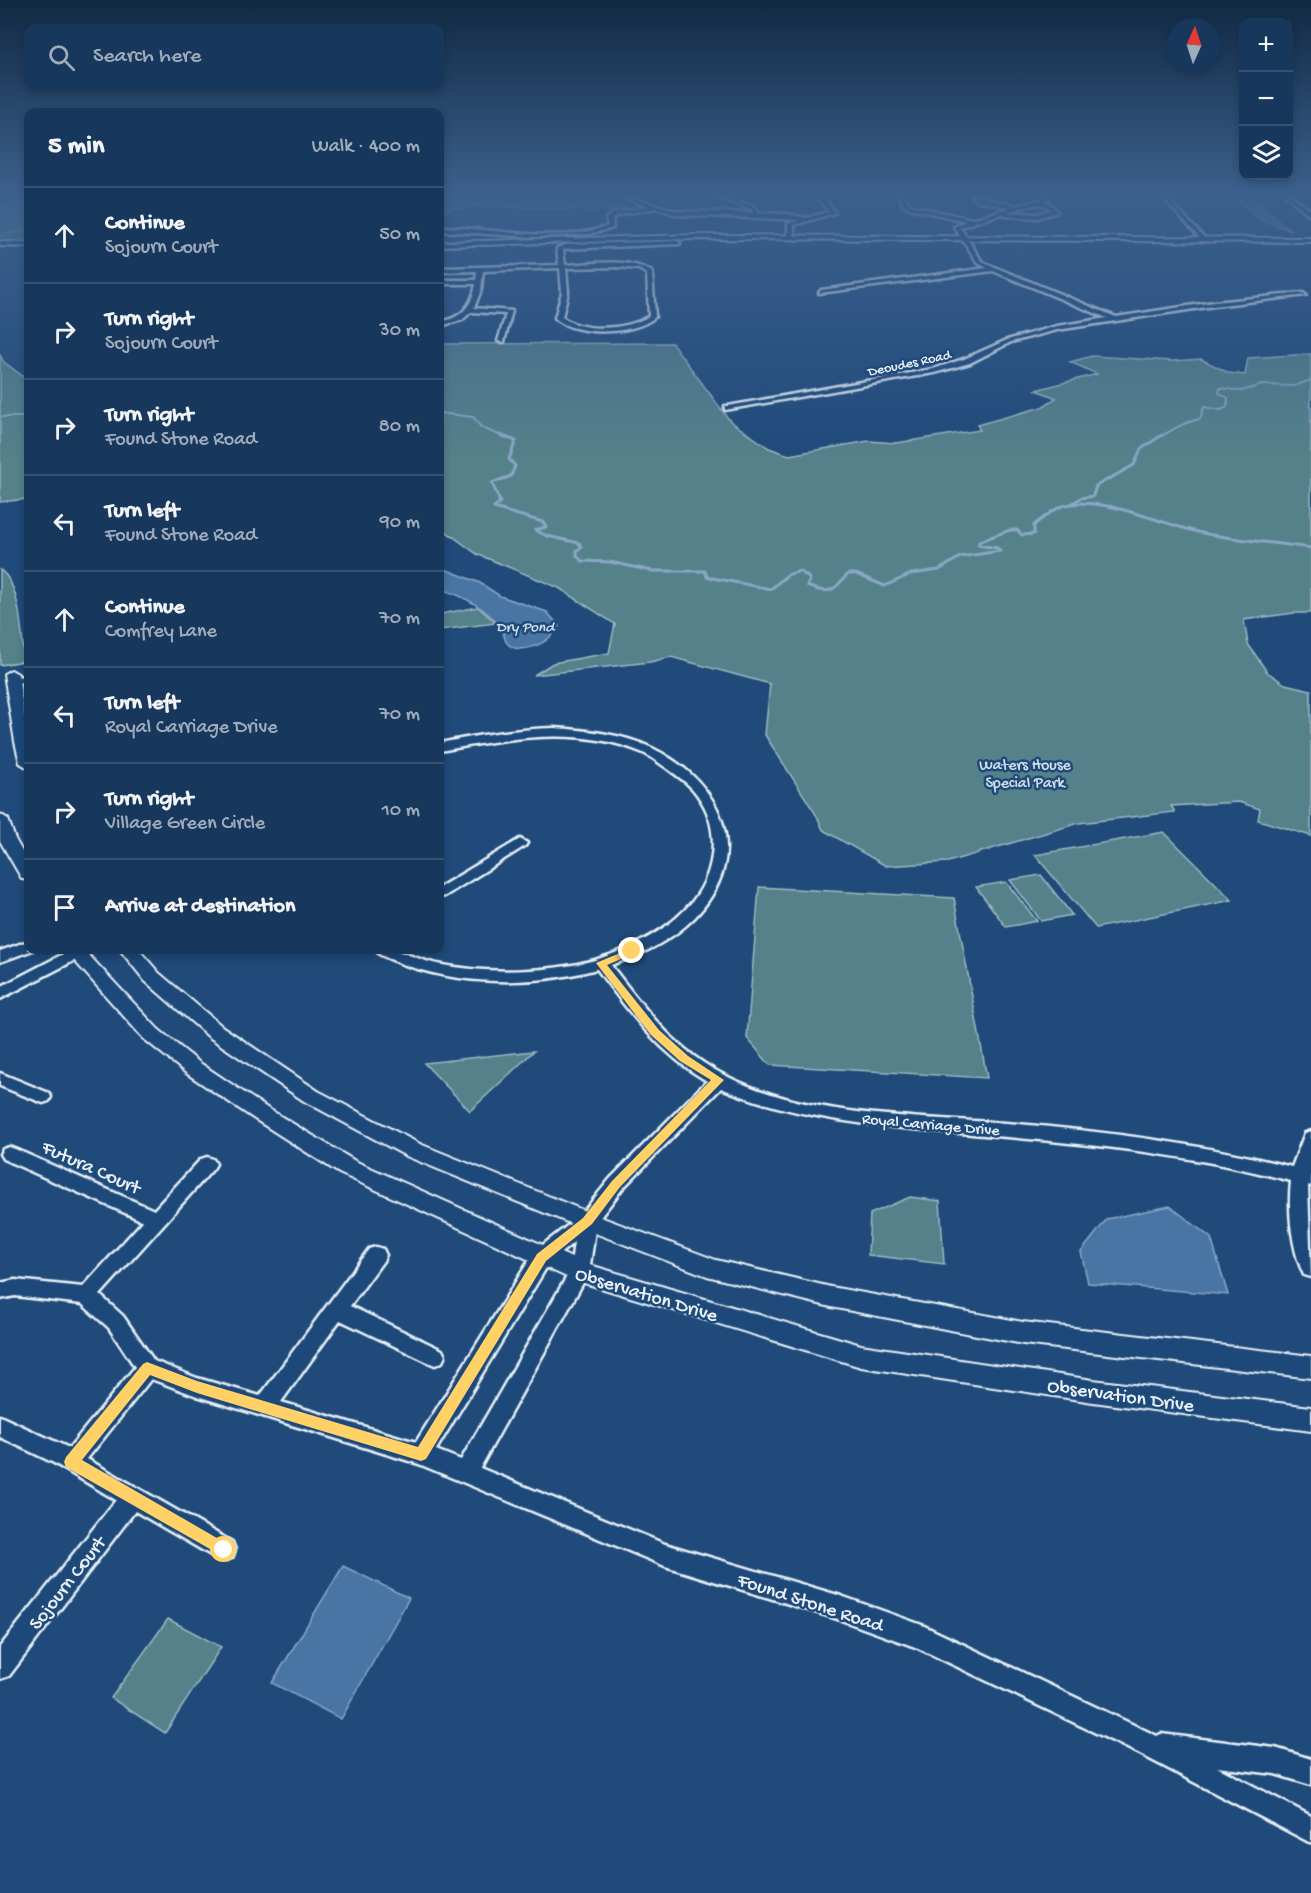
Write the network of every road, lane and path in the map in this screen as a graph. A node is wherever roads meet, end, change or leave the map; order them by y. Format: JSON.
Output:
{"nodes":[{"id":1,"x":479,"y":283,"type":"edge"},
{"id":2,"x":566,"y":283,"type":"edge"},
{"id":3,"x":652,"y":283,"type":"edge"},
{"id":4,"x":886,"y":283,"type":"edge"},
{"id":5,"x":1028,"y":283,"type":"edge"},
{"id":6,"x":821,"y":292,"type":"dead end"},
{"id":7,"x":1304,"y":295,"type":"dead end"},
{"id":8,"x":470,"y":310,"type":"junction"},
{"id":9,"x":1114,"y":319,"type":"junction"},
{"id":10,"x":444,"y":323,"type":"edge"},
{"id":11,"x":502,"y":341,"type":"dead end"},
{"id":12,"x":728,"y":408,"type":"dead end"},
{"id":13,"x":24,"y":679,"type":"edge"},
{"id":14,"x":7,"y":682,"type":"edge"},
{"id":15,"x":444,"y":746,"type":"edge"},
{"id":16,"x":24,"y":749,"type":"edge"},
{"id":17,"x":0,"y":819,"type":"edge"},
{"id":18,"x":520,"y":843,"type":"dead end"},
{"id":19,"x":24,"y":868,"type":"edge"},
{"id":20,"x":444,"y":890,"type":"edge"},
{"id":21,"x":24,"y":948,"type":"edge"},
{"id":22,"x":72,"y":954,"type":"edge"},
{"id":23,"x":81,"y":954,"type":"edge"},
{"id":24,"x":132,"y":954,"type":"edge"},
{"id":25,"x":391,"y":954,"type":"edge"},
{"id":26,"x":0,"y":957,"type":"edge"},
{"id":27,"x":601,"y":963,"type":"junction"},
{"id":28,"x":0,"y":994,"type":"edge"},
{"id":29,"x":0,"y":1079,"type":"edge"},
{"id":30,"x":718,"y":1080,"type":"junction"},
{"id":31,"x":43,"y":1097,"type":"dead end"},
{"id":32,"x":1311,"y":1138,"type":"edge"},
{"id":33,"x":9,"y":1154,"type":"dead end"},
{"id":34,"x":207,"y":1164,"type":"dead end"},
{"id":35,"x":1305,"y":1178,"type":"edge"},
{"id":36,"x":157,"y":1219,"type":"junction"},
{"id":37,"x":587,"y":1221,"type":"junction"},
{"id":38,"x":376,"y":1256,"type":"dead end"},
{"id":39,"x":542,"y":1257,"type":"junction"},
{"id":40,"x":1311,"y":1269,"type":"edge"},
{"id":41,"x":579,"y":1272,"type":"junction"},
{"id":42,"x":0,"y":1290,"type":"edge"},
{"id":43,"x":87,"y":1296,"type":"junction"},
{"id":44,"x":337,"y":1309,"type":"junction"},
{"id":45,"x":435,"y":1356,"type":"dead end"},
{"id":46,"x":1311,"y":1367,"type":"edge"},
{"id":47,"x":147,"y":1368,"type":"junction"},
{"id":48,"x":265,"y":1407,"type":"junction"},
{"id":49,"x":1311,"y":1419,"type":"edge"},
{"id":50,"x":0,"y":1426,"type":"edge"},
{"id":51,"x":421,"y":1454,"type":"junction"},
{"id":52,"x":71,"y":1462,"type":"junction"},
{"id":53,"x":465,"y":1474,"type":"junction"},
{"id":54,"x":133,"y":1496,"type":"junction"},
{"id":55,"x":224,"y":1550,"type":"dead end"},
{"id":56,"x":0,"y":1667,"type":"edge"},
{"id":57,"x":1149,"y":1745,"type":"junction"},
{"id":58,"x":1311,"y":1772,"type":"edge"},
{"id":59,"x":1311,"y":1830,"type":"edge"}],
"edges":[{"from":1,"to":8,"type":"street"},
{"from":2,"to":3,"type":"street"},
{"from":4,"to":6,"type":"street"},
{"from":5,"to":9,"type":"street"},
{"from":7,"to":9,"type":"street","name":"Deoudes Road"},
{"from":8,"to":10,"type":"street"},
{"from":8,"to":11,"type":"street"},
{"from":9,"to":12,"type":"street","name":"Deoudes Road"},
{"from":13,"to":14,"type":"street"},
{"from":14,"to":16,"type":"street"},
{"from":15,"to":27,"type":"street"},
{"from":17,"to":19,"type":"street"},
{"from":18,"to":20,"type":"street"},
{"from":21,"to":26,"type":"street"},
{"from":22,"to":28,"type":"street"},
{"from":23,"to":39,"type":"street","name":"Observation Drive"},
{"from":24,"to":37,"type":"street"},
{"from":25,"to":27,"type":"street"},
{"from":27,"to":30,"type":"street","name":"Royal Carriage Drive"},
{"from":29,"to":31,"type":"street"},
{"from":30,"to":35,"type":"street","name":"Royal Carriage Drive"},
{"from":30,"to":37,"type":"street"},
{"from":32,"to":35,"type":"street"},
{"from":33,"to":36,"type":"street","name":"Futura Court"},
{"from":34,"to":36,"type":"street"},
{"from":35,"to":40,"type":"street"},
{"from":36,"to":43,"type":"street"},
{"from":37,"to":39,"type":"street"},
{"from":37,"to":41,"type":"street"},
{"from":37,"to":46,"type":"street"},
{"from":38,"to":44,"type":"street"},
{"from":39,"to":41,"type":"street","name":"Observation Drive"},
{"from":39,"to":51,"type":"street"},
{"from":41,"to":49,"type":"street","name":"Observation Drive"},
{"from":41,"to":53,"type":"street"},
{"from":42,"to":43,"type":"street"},
{"from":43,"to":47,"type":"street"},
{"from":44,"to":45,"type":"street"},
{"from":44,"to":48,"type":"street"},
{"from":47,"to":48,"type":"street","name":"Found Stone Road"},
{"from":47,"to":52,"type":"street"},
{"from":48,"to":51,"type":"street","name":"Found Stone Road"},
{"from":50,"to":52,"type":"street"},
{"from":51,"to":53,"type":"street","name":"Found Stone Road"},
{"from":52,"to":54,"type":"street"},
{"from":53,"to":57,"type":"street","name":"Found Stone Road"},
{"from":54,"to":55,"type":"street"},
{"from":54,"to":56,"type":"street","name":"Sojourn Court"},
{"from":57,"to":58,"type":"street","name":"Found Stone Road"},
{"from":57,"to":59,"type":"street","name":"Found Stone Road"}]}
